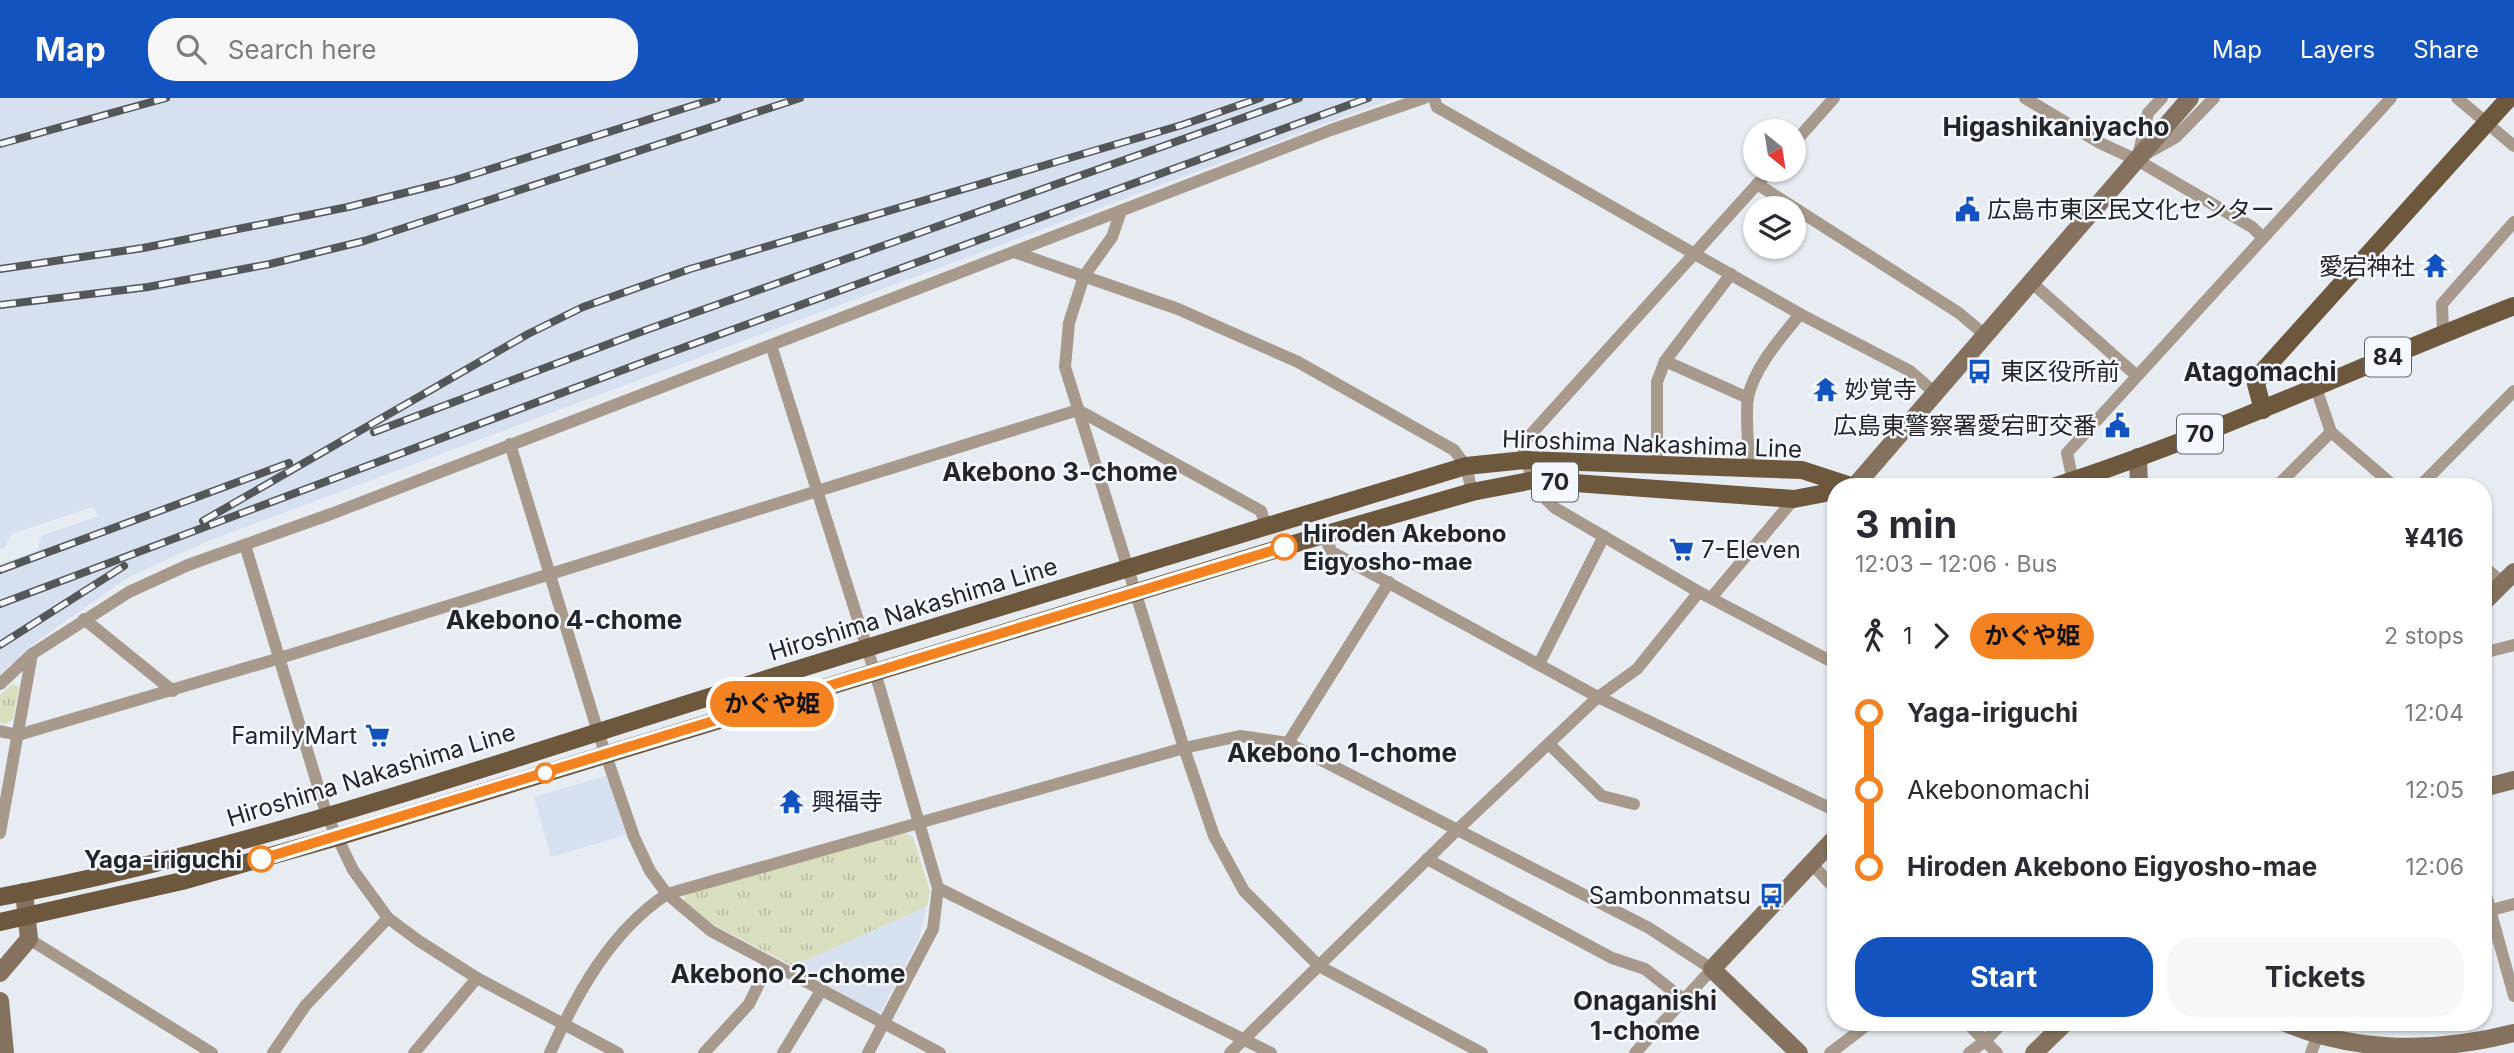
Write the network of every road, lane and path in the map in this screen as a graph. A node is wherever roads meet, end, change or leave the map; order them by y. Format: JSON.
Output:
{"nodes":[{"id":1,"x":1424,"y":98,"type":"edge"},
{"id":2,"x":1434,"y":98,"type":"edge"},
{"id":3,"x":1833,"y":98,"type":"edge"},
{"id":4,"x":2025,"y":98,"type":"edge"},
{"id":5,"x":2162,"y":98,"type":"edge"},
{"id":6,"x":2190,"y":98,"type":"edge"},
{"id":7,"x":2214,"y":98,"type":"edge"},
{"id":8,"x":2391,"y":98,"type":"edge"},
{"id":9,"x":2457,"y":98,"type":"edge"},
{"id":10,"x":2509,"y":98,"type":"edge"},
{"id":11,"x":2487,"y":122,"type":"junction"},
{"id":12,"x":1806,"y":129,"type":"edge"},
{"id":13,"x":2514,"y":146,"type":"edge"},
{"id":14,"x":2137,"y":160,"type":"junction"},
{"id":15,"x":1757,"y":184,"type":"joint"},
{"id":16,"x":1121,"y":211,"type":"junction"},
{"id":17,"x":2514,"y":222,"type":"edge"},
{"id":18,"x":2263,"y":238,"type":"junction"},
{"id":19,"x":1014,"y":253,"type":"junction"},
{"id":20,"x":1695,"y":253,"type":"junction"},
{"id":21,"x":1731,"y":274,"type":"junction"},
{"id":22,"x":1084,"y":276,"type":"junction"},
{"id":23,"x":2031,"y":282,"type":"junction"},
{"id":24,"x":2514,"y":306,"type":"edge"},
{"id":25,"x":1800,"y":314,"type":"junction"},
{"id":26,"x":2444,"y":333,"type":"junction"},
{"id":27,"x":1985,"y":335,"type":"junction"},
{"id":28,"x":771,"y":345,"type":"junction"},
{"id":29,"x":1665,"y":361,"type":"junction"},
{"id":30,"x":2137,"y":376,"type":"junction"},
{"id":31,"x":2316,"y":388,"type":"junction"},
{"id":32,"x":2514,"y":391,"type":"edge"},
{"id":33,"x":1935,"y":393,"type":"junction"},
{"id":34,"x":1748,"y":398,"type":"junction"},
{"id":35,"x":1078,"y":410,"type":"junction"},
{"id":36,"x":2263,"y":410,"type":"junction"},
{"id":37,"x":2331,"y":432,"type":"junction"},
{"id":38,"x":510,"y":444,"type":"junction"},
{"id":39,"x":2138,"y":457,"type":"junction"},
{"id":40,"x":1525,"y":460,"type":"junction"},
{"id":41,"x":1466,"y":466,"type":"junction"},
{"id":42,"x":1657,"y":467,"type":"junction"},
{"id":43,"x":1749,"y":468,"type":"junction"},
{"id":44,"x":1828,"y":478,"type":"edge"},
{"id":45,"x":1860,"y":478,"type":"edge"},
{"id":46,"x":2065,"y":478,"type":"edge"},
{"id":47,"x":2080,"y":478,"type":"edge"},
{"id":48,"x":2139,"y":478,"type":"edge"},
{"id":49,"x":2285,"y":478,"type":"edge"},
{"id":50,"x":2385,"y":478,"type":"edge"},
{"id":51,"x":2428,"y":478,"type":"edge"},
{"id":52,"x":1534,"y":480,"type":"junction"},
{"id":53,"x":818,"y":491,"type":"junction"},
{"id":54,"x":1472,"y":492,"type":"junction"},
{"id":55,"x":1827,"y":493,"type":"edge"},
{"id":56,"x":1794,"y":499,"type":"junction"},
{"id":57,"x":1266,"y":527,"type":"junction"},
{"id":58,"x":1323,"y":535,"type":"junction"},
{"id":59,"x":1604,"y":536,"type":"junction"},
{"id":60,"x":245,"y":545,"type":"junction"},
{"id":61,"x":1128,"y":569,"type":"junction"},
{"id":62,"x":2492,"y":570,"type":"edge"},
{"id":63,"x":550,"y":575,"type":"junction"},
{"id":64,"x":2509,"y":578,"type":"edge"},
{"id":65,"x":1389,"y":582,"type":"junction"},
{"id":66,"x":1136,"y":592,"type":"junction"},
{"id":67,"x":1699,"y":592,"type":"junction"},
{"id":68,"x":2492,"y":594,"type":"edge"},
{"id":69,"x":1711,"y":598,"type":"junction"},
{"id":70,"x":84,"y":620,"type":"junction"},
{"id":71,"x":2514,"y":645,"type":"edge"},
{"id":72,"x":867,"y":648,"type":"junction"},
{"id":73,"x":2492,"y":651,"type":"edge"},
{"id":74,"x":32,"y":654,"type":"junction"},
{"id":75,"x":280,"y":658,"type":"junction"},
{"id":76,"x":1827,"y":659,"type":"edge"},
{"id":77,"x":1539,"y":664,"type":"junction"},
{"id":78,"x":874,"y":672,"type":"junction"},
{"id":79,"x":0,"y":684,"type":"edge"},
{"id":80,"x":173,"y":691,"type":"junction"},
{"id":81,"x":1598,"y":697,"type":"junction"},
{"id":82,"x":0,"y":731,"type":"edge"},
{"id":83,"x":598,"y":732,"type":"junction"},
{"id":84,"x":18,"y":736,"type":"junction"},
{"id":85,"x":1287,"y":743,"type":"junction"},
{"id":86,"x":1549,"y":744,"type":"junction"},
{"id":87,"x":1184,"y":748,"type":"junction"},
{"id":88,"x":606,"y":755,"type":"junction"},
{"id":89,"x":2514,"y":780,"type":"edge"},
{"id":90,"x":2492,"y":786,"type":"edge"},
{"id":91,"x":1634,"y":804,"type":"dead end"},
{"id":92,"x":1827,"y":807,"type":"edge"},
{"id":93,"x":327,"y":816,"type":"junction"},
{"id":94,"x":920,"y":822,"type":"junction"},
{"id":95,"x":1457,"y":830,"type":"junction"},
{"id":96,"x":0,"y":833,"type":"edge"},
{"id":97,"x":337,"y":837,"type":"junction"},
{"id":98,"x":1827,"y":846,"type":"edge"},
{"id":99,"x":1427,"y":859,"type":"junction"},
{"id":100,"x":1811,"y":863,"type":"junction"},
{"id":101,"x":1827,"y":880,"type":"edge"},
{"id":102,"x":938,"y":888,"type":"junction"},
{"id":103,"x":24,"y":892,"type":"junction"},
{"id":104,"x":667,"y":894,"type":"junction"},
{"id":105,"x":0,"y":897,"type":"edge"},
{"id":106,"x":2514,"y":905,"type":"edge"},
{"id":107,"x":2492,"y":911,"type":"edge"},
{"id":108,"x":27,"y":917,"type":"junction"},
{"id":109,"x":388,"y":918,"type":"junction"},
{"id":110,"x":0,"y":922,"type":"edge"},
{"id":111,"x":2492,"y":928,"type":"edge"},
{"id":112,"x":29,"y":939,"type":"junction"},
{"id":113,"x":769,"y":962,"type":"junction"},
{"id":114,"x":1319,"y":966,"type":"junction"},
{"id":115,"x":1712,"y":969,"type":"junction"},
{"id":116,"x":0,"y":973,"type":"edge"},
{"id":117,"x":477,"y":978,"type":"junction"},
{"id":118,"x":822,"y":989,"type":"junction"},
{"id":119,"x":2514,"y":996,"type":"edge"},
{"id":120,"x":1684,"y":1000,"type":"junction"},
{"id":121,"x":0,"y":1001,"type":"edge"},
{"id":122,"x":883,"y":1024,"type":"junction"},
{"id":123,"x":563,"y":1025,"type":"junction"},
{"id":124,"x":1859,"y":1031,"type":"edge"},
{"id":125,"x":1975,"y":1031,"type":"edge"},
{"id":126,"x":1994,"y":1031,"type":"edge"},
{"id":127,"x":2057,"y":1031,"type":"edge"},
{"id":128,"x":2295,"y":1031,"type":"edge"},
{"id":129,"x":2514,"y":1033,"type":"edge"},
{"id":130,"x":1244,"y":1039,"type":"junction"},
{"id":131,"x":1985,"y":1041,"type":"junction"},
{"id":132,"x":2314,"y":1046,"type":"edge"},
{"id":133,"x":5,"y":1053,"type":"edge"},
{"id":134,"x":212,"y":1053,"type":"edge"},
{"id":135,"x":273,"y":1053,"type":"edge"},
{"id":136,"x":414,"y":1053,"type":"edge"},
{"id":137,"x":550,"y":1053,"type":"edge"},
{"id":138,"x":618,"y":1053,"type":"edge"},
{"id":139,"x":704,"y":1053,"type":"edge"},
{"id":140,"x":783,"y":1053,"type":"edge"},
{"id":141,"x":868,"y":1053,"type":"edge"},
{"id":142,"x":940,"y":1053,"type":"edge"},
{"id":143,"x":1230,"y":1053,"type":"edge"},
{"id":144,"x":1271,"y":1053,"type":"edge"},
{"id":145,"x":1482,"y":1053,"type":"edge"},
{"id":146,"x":1635,"y":1053,"type":"edge"},
{"id":147,"x":1799,"y":1053,"type":"edge"},
{"id":148,"x":1829,"y":1053,"type":"edge"},
{"id":149,"x":1969,"y":1053,"type":"edge"},
{"id":150,"x":1997,"y":1053,"type":"edge"},
{"id":151,"x":2034,"y":1053,"type":"edge"},
{"id":152,"x":2426,"y":1053,"type":"edge"}],
"edges":[{"from":1,"to":16,"type":"street"},
{"from":2,"to":20,"type":"street"},
{"from":3,"to":12,"type":"street"},
{"from":4,"to":14,"type":"street"},
{"from":5,"to":14,"type":"street"},
{"from":6,"to":14,"type":"street"},
{"from":7,"to":14,"type":"street"},
{"from":8,"to":18,"type":"street"},
{"from":9,"to":11,"type":"street"},
{"from":10,"to":11,"type":"main road"},
{"from":11,"to":13,"type":"street"},
{"from":11,"to":36,"type":"main road"},
{"from":14,"to":18,"type":"street"},
{"from":14,"to":23,"type":"street"},
{"from":15,"to":20,"type":"street"},
{"from":15,"to":27,"type":"street"},
{"from":16,"to":19,"type":"street"},
{"from":16,"to":22,"type":"street"},
{"from":17,"to":26,"type":"street"},
{"from":18,"to":30,"type":"street"},
{"from":19,"to":22,"type":"street"},
{"from":19,"to":28,"type":"street"},
{"from":20,"to":21,"type":"street"},
{"from":20,"to":40,"type":"street"},
{"from":21,"to":25,"type":"street"},
{"from":21,"to":29,"type":"street"},
{"from":22,"to":35,"type":"street"},
{"from":22,"to":41,"type":"street"},
{"from":23,"to":27,"type":"street"},
{"from":23,"to":30,"type":"street"},
{"from":24,"to":26,"type":"main road","number":"84"},
{"from":25,"to":33,"type":"street"},
{"from":25,"to":34,"type":"street"},
{"from":26,"to":31,"type":"main road","number":"84"},
{"from":27,"to":33,"type":"street"},
{"from":28,"to":38,"type":"street"},
{"from":28,"to":53,"type":"street"},
{"from":29,"to":34,"type":"street"},
{"from":29,"to":42,"type":"street"},
{"from":30,"to":46,"type":"street"},
{"from":31,"to":36,"type":"main road","number":"84"},
{"from":31,"to":37,"type":"street"},
{"from":32,"to":51,"type":"street"},
{"from":33,"to":45,"type":"street"},
{"from":34,"to":43,"type":"street"},
{"from":35,"to":53,"type":"street"},
{"from":35,"to":57,"type":"street"},
{"from":35,"to":61,"type":"street"},
{"from":36,"to":39,"type":"main road","number":"70"},
{"from":37,"to":49,"type":"street"},
{"from":37,"to":50,"type":"street"},
{"from":38,"to":60,"type":"street"},
{"from":38,"to":63,"type":"street"},
{"from":39,"to":47,"type":"main road","number":"70"},
{"from":39,"to":48,"type":"street"},
{"from":40,"to":41,"type":"main road","name":"Hiroshima Nakashima Line","number":"70"},
{"from":40,"to":42,"type":"main road","name":"Hiroshima Nakashima Line","number":"70"},
{"from":40,"to":52,"type":"street"},
{"from":41,"to":54,"type":"street"},
{"from":41,"to":57,"type":"main road","name":"Hiroshima Nakashima Line","number":"70"},
{"from":42,"to":43,"type":"main road","name":"Hiroshima Nakashima Line","number":"70"},
{"from":43,"to":44,"type":"main road","name":"Hiroshima Nakashima Line","number":"70"},
{"from":52,"to":54,"type":"main road","name":"Hiroshima Nakashima Line","number":"70"},
{"from":52,"to":56,"type":"main road","name":"Hiroshima Nakashima Line","number":"70"},
{"from":52,"to":59,"type":"street"},
{"from":53,"to":63,"type":"street"},
{"from":53,"to":72,"type":"street"},
{"from":54,"to":58,"type":"main road","name":"Hiroshima Nakashima Line","number":"70"},
{"from":55,"to":56,"type":"main road","name":"Hiroshima Nakashima Line","number":"70"},
{"from":56,"to":69,"type":"street"},
{"from":57,"to":61,"type":"main road","name":"Hiroshima Nakashima Line","number":"70"},
{"from":58,"to":65,"type":"street"},
{"from":58,"to":66,"type":"main road","name":"Hiroshima Nakashima Line","number":"70"},
{"from":59,"to":67,"type":"street"},
{"from":59,"to":77,"type":"street"},
{"from":60,"to":70,"type":"street"},
{"from":60,"to":75,"type":"street"},
{"from":61,"to":66,"type":"street"},
{"from":61,"to":72,"type":"main road","name":"Hiroshima Nakashima Line","number":"70"},
{"from":62,"to":64,"type":"street"},
{"from":63,"to":75,"type":"street"},
{"from":63,"to":83,"type":"street"},
{"from":64,"to":68,"type":"street"},
{"from":65,"to":77,"type":"street"},
{"from":65,"to":85,"type":"street"},
{"from":66,"to":78,"type":"main road","name":"Hiroshima Nakashima Line","number":"70"},
{"from":66,"to":87,"type":"street"},
{"from":67,"to":69,"type":"street"},
{"from":67,"to":81,"type":"street"},
{"from":69,"to":76,"type":"street"},
{"from":70,"to":74,"type":"street"},
{"from":70,"to":80,"type":"street"},
{"from":71,"to":73,"type":"street"},
{"from":72,"to":78,"type":"street"},
{"from":72,"to":83,"type":"main road","name":"Hiroshima Nakashima Line","number":"70"},
{"from":74,"to":79,"type":"street"},
{"from":74,"to":84,"type":"street"},
{"from":75,"to":80,"type":"street"},
{"from":75,"to":93,"type":"street"},
{"from":77,"to":81,"type":"street"},
{"from":78,"to":88,"type":"main road","name":"Hiroshima Nakashima Line","number":"70"},
{"from":78,"to":94,"type":"street"},
{"from":80,"to":84,"type":"street"},
{"from":81,"to":86,"type":"street"},
{"from":81,"to":92,"type":"street"},
{"from":82,"to":84,"type":"street"},
{"from":83,"to":88,"type":"street"},
{"from":83,"to":93,"type":"main road","name":"Hiroshima Nakashima Line","number":"70"},
{"from":84,"to":96,"type":"street"},
{"from":85,"to":87,"type":"street"},
{"from":85,"to":95,"type":"street"},
{"from":86,"to":91,"type":"street"},
{"from":86,"to":95,"type":"street"},
{"from":87,"to":94,"type":"street"},
{"from":87,"to":114,"type":"street"},
{"from":88,"to":97,"type":"main road","name":"Hiroshima Nakashima Line","number":"70"},
{"from":88,"to":104,"type":"street"},
{"from":89,"to":90,"type":"street"},
{"from":93,"to":97,"type":"street"},
{"from":93,"to":103,"type":"main road","name":"Hiroshima Nakashima Line","number":"70"},
{"from":94,"to":102,"type":"street"},
{"from":94,"to":104,"type":"street"},
{"from":95,"to":99,"type":"street"},
{"from":95,"to":115,"type":"street"},
{"from":97,"to":108,"type":"main road","name":"Hiroshima Nakashima Line","number":"70"},
{"from":97,"to":109,"type":"street"},
{"from":98,"to":100,"type":"street"},
{"from":99,"to":114,"type":"street"},
{"from":99,"to":120,"type":"street"},
{"from":100,"to":101,"type":"street"},
{"from":100,"to":115,"type":"street"},
{"from":102,"to":122,"type":"street"},
{"from":102,"to":130,"type":"street"},
{"from":103,"to":105,"type":"main road","name":"Hiroshima Nakashima Line","number":"70"},
{"from":103,"to":108,"type":"street"},
{"from":104,"to":113,"type":"street"},
{"from":104,"to":123,"type":"street"},
{"from":106,"to":107,"type":"street"},
{"from":108,"to":110,"type":"main road","name":"Hiroshima Nakashima Line","number":"70"},
{"from":108,"to":112,"type":"street"},
{"from":109,"to":117,"type":"street"},
{"from":109,"to":135,"type":"street"},
{"from":111,"to":119,"type":"street"},
{"from":112,"to":116,"type":"street"},
{"from":112,"to":134,"type":"street"},
{"from":113,"to":118,"type":"street"},
{"from":113,"to":139,"type":"street"},
{"from":114,"to":130,"type":"street"},
{"from":114,"to":145,"type":"street"},
{"from":115,"to":120,"type":"street"},
{"from":115,"to":147,"type":"street"},
{"from":117,"to":123,"type":"street"},
{"from":117,"to":136,"type":"street"},
{"from":118,"to":122,"type":"street"},
{"from":118,"to":140,"type":"street"},
{"from":120,"to":146,"type":"street"},
{"from":121,"to":133,"type":"street"},
{"from":122,"to":141,"type":"street"},
{"from":122,"to":142,"type":"street"},
{"from":123,"to":137,"type":"street"},
{"from":123,"to":138,"type":"street"},
{"from":124,"to":148,"type":"street"},
{"from":125,"to":131,"type":"street"},
{"from":126,"to":131,"type":"street"},
{"from":127,"to":151,"type":"street"},
{"from":128,"to":132,"type":"street"},
{"from":129,"to":152,"type":"street"},
{"from":130,"to":143,"type":"street"},
{"from":130,"to":144,"type":"street"},
{"from":131,"to":149,"type":"street"},
{"from":131,"to":150,"type":"street"},
{"from":132,"to":152,"type":"street"}]}
